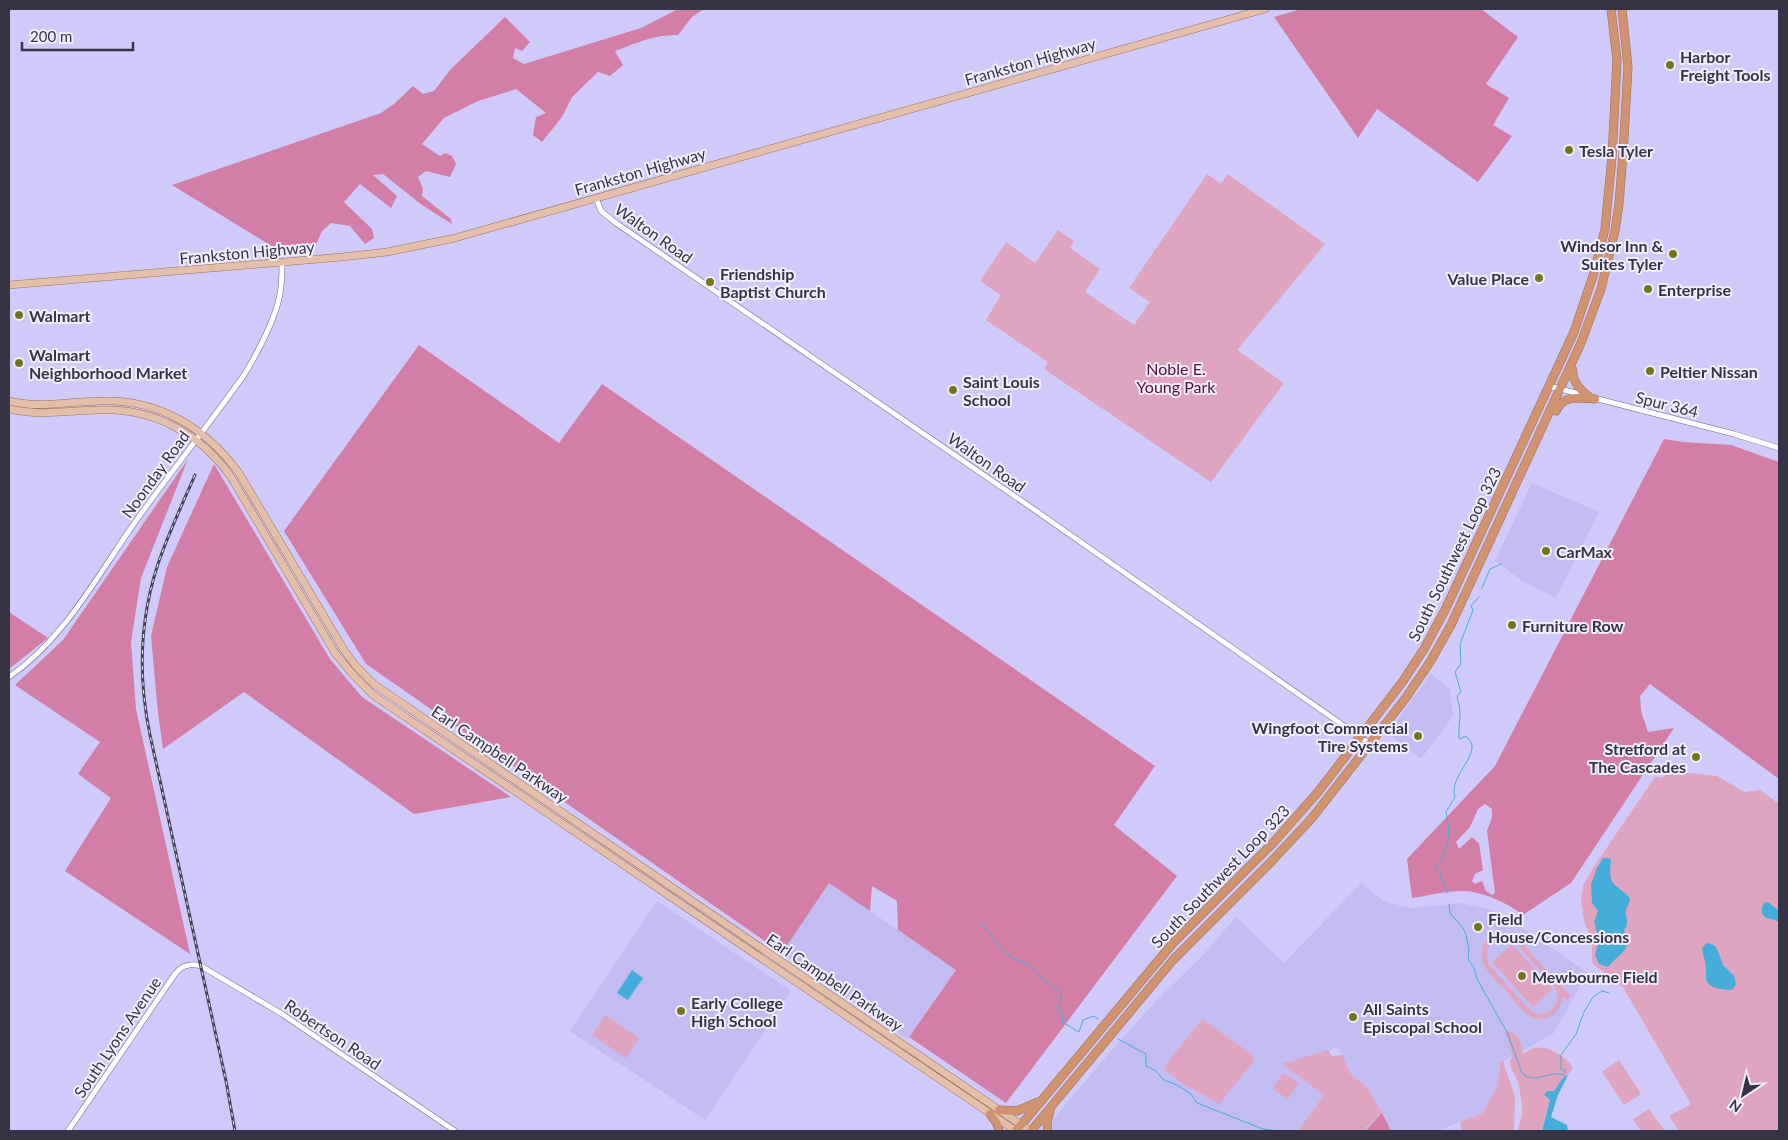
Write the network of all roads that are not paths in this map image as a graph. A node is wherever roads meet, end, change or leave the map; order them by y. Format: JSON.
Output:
{"nodes":[{"id":1,"x":1265,"y":9,"type":"edge"},
{"id":2,"x":1610,"y":9,"type":"edge"},
{"id":3,"x":1622,"y":9,"type":"edge"},
{"id":4,"x":1609,"y":196,"type":"junction"},
{"id":5,"x":596,"y":198,"type":"junction"},
{"id":6,"x":1619,"y":201,"type":"junction"},
{"id":7,"x":282,"y":263,"type":"junction"},
{"id":8,"x":9,"y":285,"type":"edge"},
{"id":9,"x":1572,"y":365,"type":"junction"},
{"id":10,"x":1549,"y":386,"type":"junction"},
{"id":11,"x":1561,"y":390,"type":"junction"},
{"id":12,"x":1592,"y":398,"type":"junction"},
{"id":13,"x":9,"y":400,"type":"edge"},
{"id":14,"x":92,"y":401,"type":"junction"},
{"id":15,"x":9,"y":409,"type":"edge"},
{"id":16,"x":93,"y":410,"type":"junction"},
{"id":17,"x":201,"y":432,"type":"junction"},
{"id":18,"x":196,"y":439,"type":"junction"},
{"id":19,"x":1536,"y":445,"type":"junction"},
{"id":20,"x":1779,"y":448,"type":"edge"},
{"id":21,"x":9,"y":677,"type":"edge"},
{"id":22,"x":379,"y":688,"type":"junction"},
{"id":23,"x":373,"y":695,"type":"junction"},
{"id":24,"x":1361,"y":738,"type":"junction"},
{"id":25,"x":1370,"y":744,"type":"junction"},
{"id":26,"x":605,"y":843,"type":"junction"},
{"id":27,"x":600,"y":850,"type":"junction"},
{"id":28,"x":193,"y":964,"type":"joint"},
{"id":29,"x":1144,"y":976,"type":"junction"},
{"id":30,"x":1141,"y":998,"type":"junction"},
{"id":31,"x":1042,"y":1100,"type":"junction"},
{"id":32,"x":1052,"y":1104,"type":"junction"},
{"id":33,"x":999,"y":1110,"type":"junction"},
{"id":34,"x":990,"y":1114,"type":"junction"},
{"id":35,"x":1017,"y":1129,"type":"edge"},
{"id":36,"x":68,"y":1131,"type":"edge"},
{"id":37,"x":456,"y":1131,"type":"edge"},
{"id":38,"x":999,"y":1131,"type":"edge"},
{"id":39,"x":1030,"y":1131,"type":"edge"},
{"id":40,"x":1048,"y":1131,"type":"edge"}],
"edges":[{"from":1,"to":5,"type":"main road","name":"Frankston Highway"},
{"from":2,"to":4,"type":"highway","name":"South Southwest Loop 323"},
{"from":3,"to":6,"type":"highway","name":"South Southwest Loop 323"},
{"from":4,"to":6,"type":"highway"},
{"from":4,"to":10,"type":"highway","name":"South Southwest Loop 323"},
{"from":5,"to":7,"type":"main road","name":"Frankston Highway"},
{"from":5,"to":24,"type":"street","name":"Walton Road"},
{"from":6,"to":9,"type":"highway","name":"South Southwest Loop 323"},
{"from":7,"to":8,"type":"main road","name":"Frankston Highway"},
{"from":7,"to":17,"type":"street","name":"Noonday Road"},
{"from":9,"to":11,"type":"highway","name":"South Southwest Loop 323"},
{"from":9,"to":12,"type":"highway"},
{"from":10,"to":11,"type":"street","name":"Spur 364"},
{"from":10,"to":24,"type":"highway","name":"South Southwest Loop 323"},
{"from":11,"to":12,"type":"street","name":"Spur 364"},
{"from":11,"to":19,"type":"highway","name":"South Southwest Loop 323"},
{"from":12,"to":19,"type":"highway"},
{"from":12,"to":20,"type":"street","name":"Spur 364"},
{"from":13,"to":14,"type":"main road","name":"Earl Campbell Parkway"},
{"from":14,"to":16,"type":"main road"},
{"from":14,"to":17,"type":"main road","name":"Earl Campbell Parkway"},
{"from":15,"to":16,"type":"main road","name":"Earl Campbell Parkway"},
{"from":16,"to":18,"type":"main road","name":"Earl Campbell Parkway"},
{"from":17,"to":18,"type":"street","name":"Noonday Road"},
{"from":17,"to":22,"type":"main road","name":"Earl Campbell Parkway"},
{"from":18,"to":21,"type":"street","name":"Noonday Road"},
{"from":18,"to":23,"type":"main road","name":"Earl Campbell Parkway"},
{"from":19,"to":25,"type":"highway","name":"South Southwest Loop 323"},
{"from":22,"to":23,"type":"main road"},
{"from":22,"to":26,"type":"main road","name":"Earl Campbell Parkway"},
{"from":23,"to":27,"type":"main road","name":"Earl Campbell Parkway"},
{"from":24,"to":25,"type":"street","name":"Walton Road"},
{"from":24,"to":29,"type":"highway","name":"South Southwest Loop 323"},
{"from":25,"to":30,"type":"highway","name":"South Southwest Loop 323"},
{"from":26,"to":27,"type":"main road"},
{"from":26,"to":33,"type":"main road","name":"Earl Campbell Parkway"},
{"from":27,"to":34,"type":"main road","name":"Earl Campbell Parkway"},
{"from":28,"to":36,"type":"street","name":"South Lyons Avenue"},
{"from":28,"to":37,"type":"street","name":"Robertson Road"},
{"from":29,"to":30,"type":"highway"},
{"from":29,"to":31,"type":"highway","name":"South Southwest Loop 323"},
{"from":30,"to":32,"type":"highway","name":"South Southwest Loop 323"},
{"from":31,"to":33,"type":"highway"},
{"from":31,"to":35,"type":"highway","name":"South Southwest Loop 323"},
{"from":32,"to":39,"type":"highway","name":"South Southwest Loop 323"},
{"from":32,"to":40,"type":"highway"},
{"from":33,"to":35,"type":"main road","name":"Earl Campbell Parkway"},
{"from":34,"to":35,"type":"main road","name":"Earl Campbell Parkway"},
{"from":34,"to":38,"type":"highway"},
{"from":35,"to":39,"type":"main road","name":"Earl Campbell Parkway"}]}
